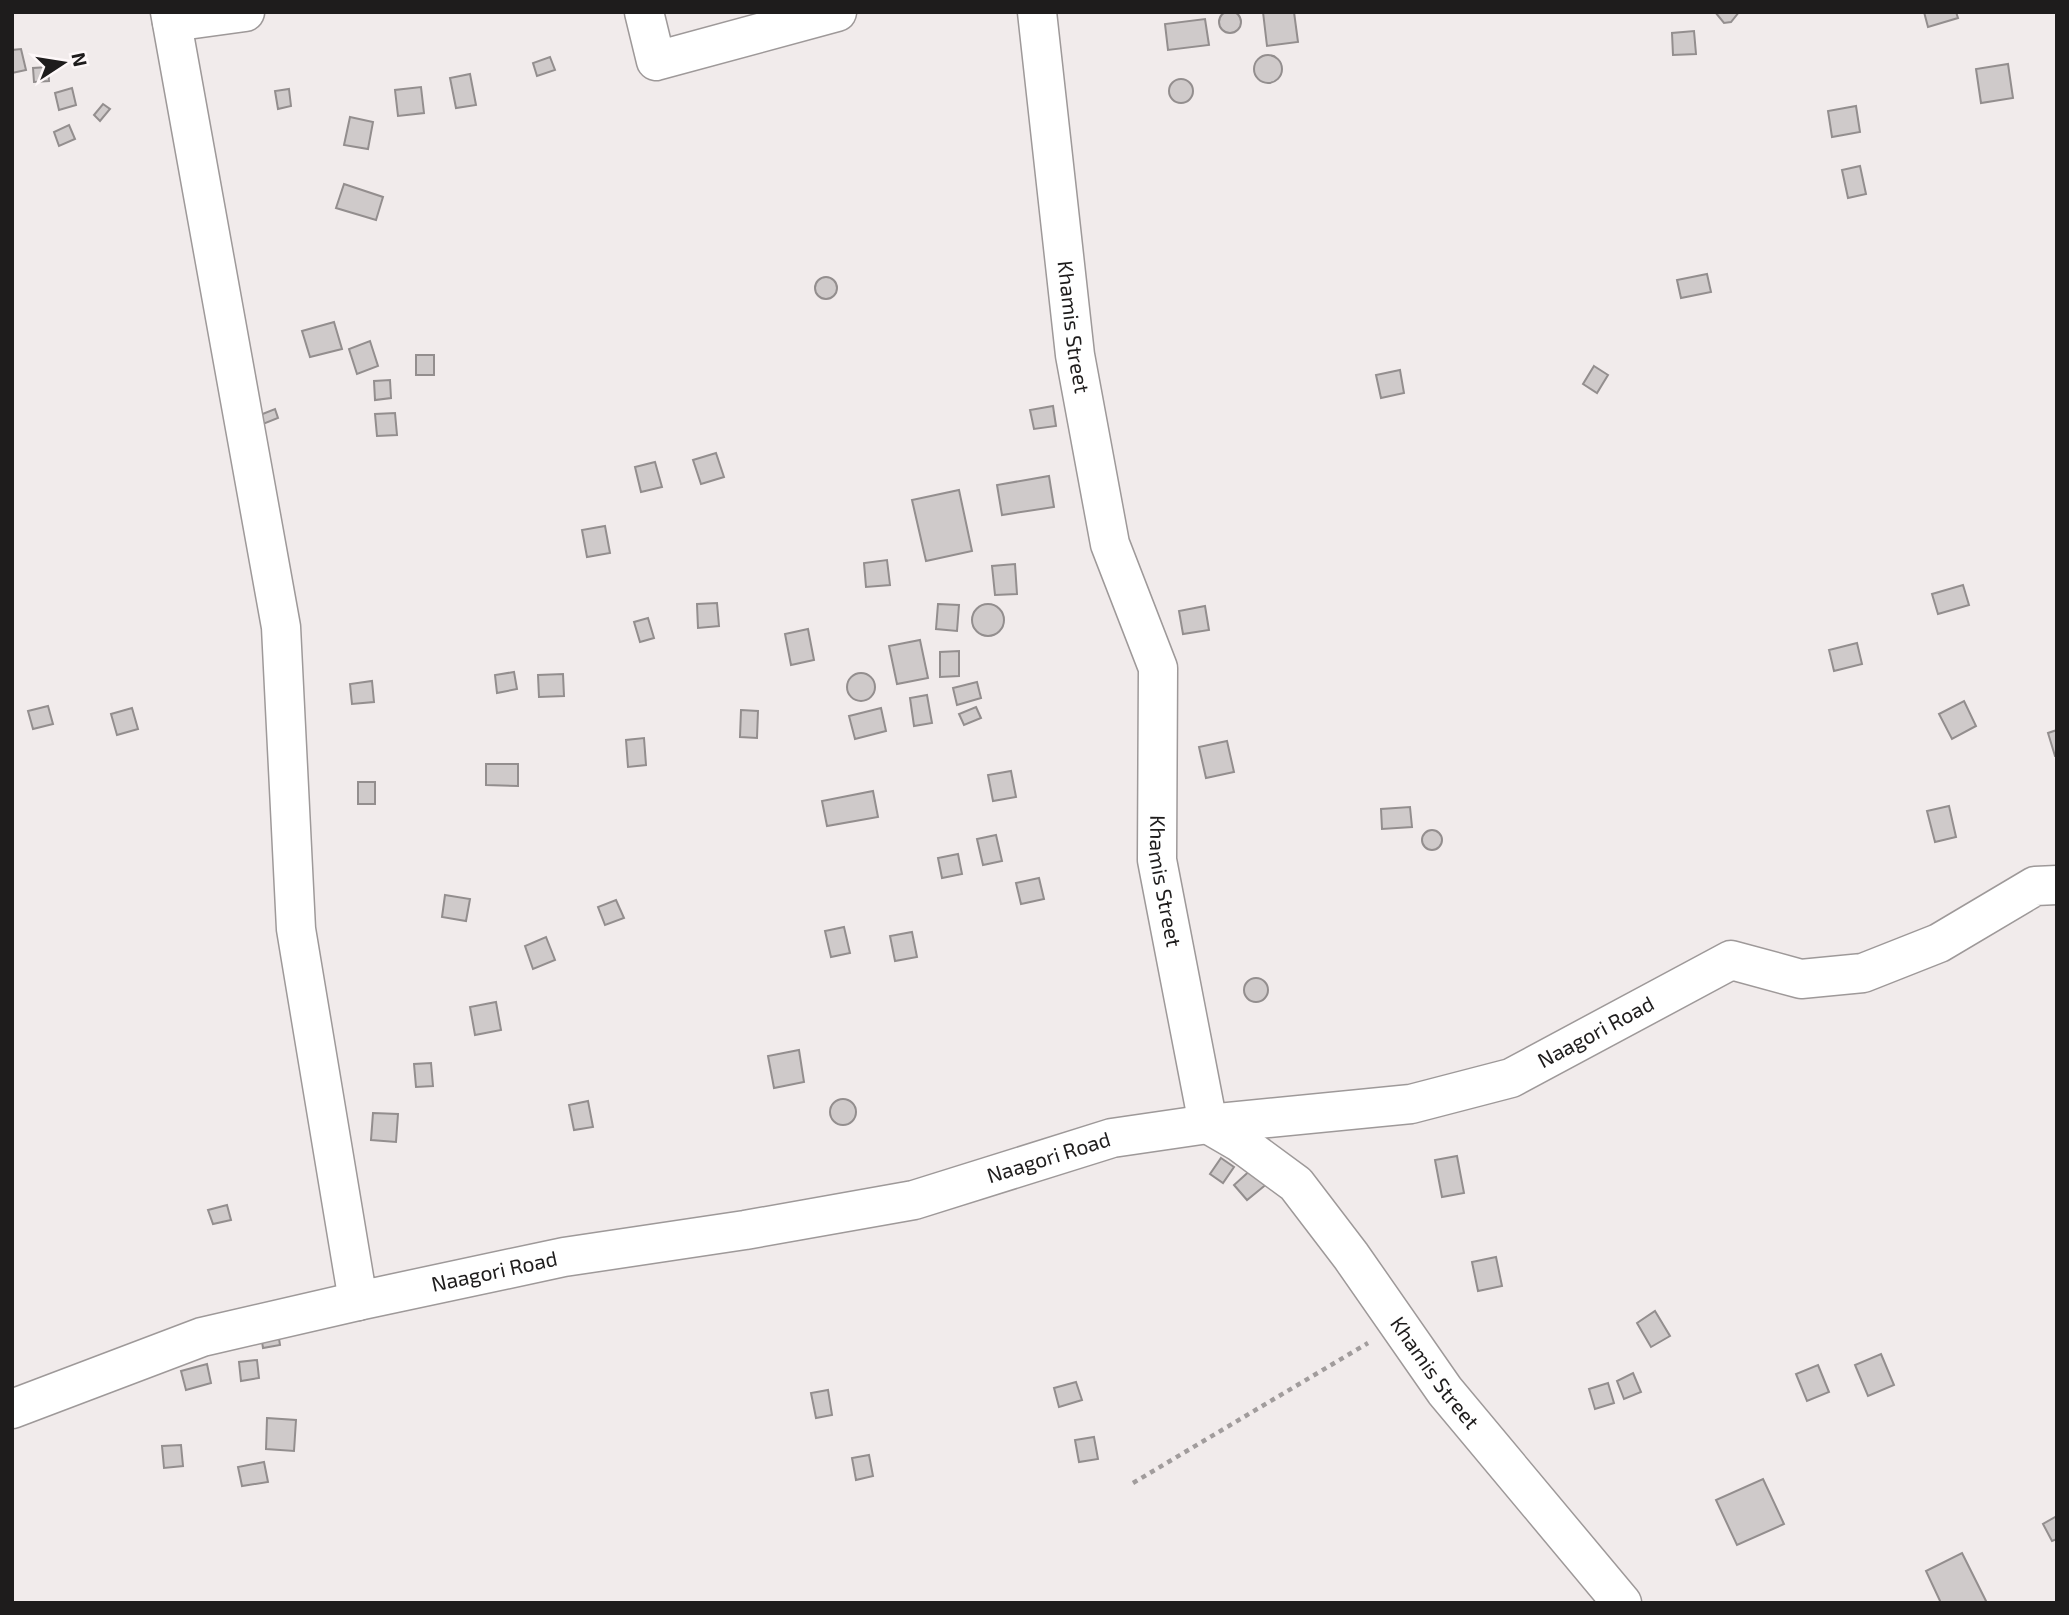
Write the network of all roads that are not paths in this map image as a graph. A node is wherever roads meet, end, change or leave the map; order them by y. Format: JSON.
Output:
{"nodes":[{"id":1,"x":245,"y":12,"type":"edge"},
{"id":2,"x":643,"y":12,"type":"edge"},
{"id":3,"x":838,"y":12,"type":"edge"},
{"id":4,"x":1037,"y":12,"type":"edge"},
{"id":5,"x":171,"y":17,"type":"edge"},
{"id":6,"x":2057,"y":885,"type":"edge"},
{"id":7,"x":1208,"y":1124,"type":"junction"},
{"id":8,"x":358,"y":1301,"type":"junction"},
{"id":9,"x":12,"y":1409,"type":"edge"},
{"id":10,"x":1622,"y":1603,"type":"edge"}],
"edges":[{"from":1,"to":5,"type":"street"},
{"from":2,"to":3,"type":"street"},
{"from":4,"to":7,"type":"street","name":"Khamis Street"},
{"from":5,"to":8,"type":"street"},
{"from":6,"to":7,"type":"street","name":"Naagori Road"},
{"from":7,"to":8,"type":"street","name":"Naagori Road"},
{"from":7,"to":10,"type":"street","name":"Khamis Street"},
{"from":8,"to":9,"type":"street","name":"Naagori Road"}]}
